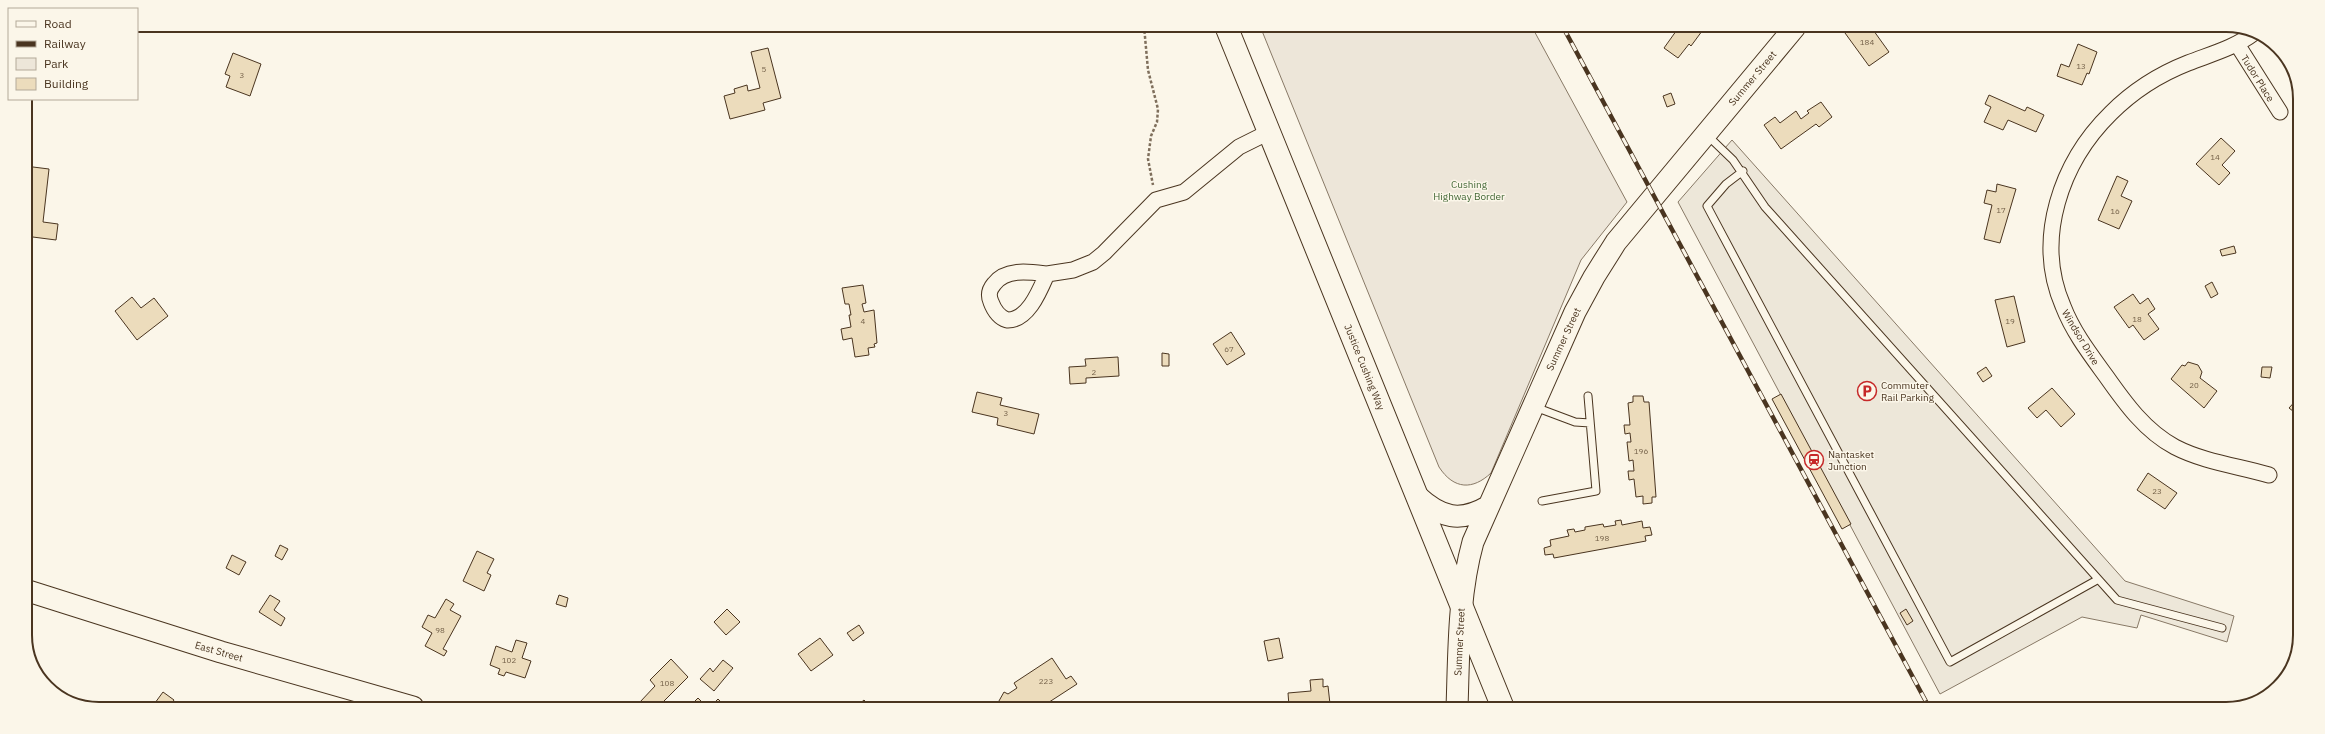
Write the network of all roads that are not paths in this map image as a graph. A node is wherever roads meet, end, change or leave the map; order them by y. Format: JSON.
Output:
{"nodes":[{"id":1,"x":1228,"y":32,"type":"edge"},
{"id":2,"x":1791,"y":32,"type":"edge"},
{"id":3,"x":2249,"y":36,"type":"edge"},
{"id":4,"x":2237,"y":44,"type":"junction"},
{"id":5,"x":2280,"y":112,"type":"dead end"},
{"id":6,"x":1269,"y":132,"type":"junction"},
{"id":7,"x":1706,"y":135,"type":"junction"},
{"id":8,"x":1742,"y":171,"type":"junction"},
{"id":9,"x":1047,"y":274,"type":"dead end"},
{"id":10,"x":1588,"y":396,"type":"dead end"},
{"id":11,"x":1533,"y":406,"type":"junction"},
{"id":12,"x":1590,"y":423,"type":"junction"},
{"id":13,"x":2269,"y":475,"type":"dead end"},
{"id":14,"x":1417,"y":496,"type":"junction"},
{"id":15,"x":1542,"y":501,"type":"dead end"},
{"id":16,"x":1489,"y":506,"type":"junction"},
{"id":17,"x":2097,"y":580,"type":"junction"},
{"id":18,"x":32,"y":592,"type":"edge"},
{"id":19,"x":1461,"y":606,"type":"junction"},
{"id":20,"x":2222,"y":628,"type":"dead end"},
{"id":21,"x":396,"y":702,"type":"edge"},
{"id":22,"x":1457,"y":702,"type":"edge"},
{"id":23,"x":1501,"y":702,"type":"edge"}],
"edges":[{"from":1,"to":6,"type":"main road","name":"Justice Cushing Way"},
{"from":2,"to":7,"type":"street","name":"Summer Street"},
{"from":3,"to":4,"type":"street","name":"Windsor Drive"},
{"from":4,"to":5,"type":"street","name":"Tudor Place"},
{"from":4,"to":13,"type":"street","name":"Windsor Drive"},
{"from":6,"to":9,"type":"street"},
{"from":6,"to":14,"type":"main road","name":"Justice Cushing Way"},
{"from":7,"to":8,"type":"lane"},
{"from":7,"to":11,"type":"street","name":"Summer Street"},
{"from":8,"to":17,"type":"lane"},
{"from":8,"to":17,"type":"lane"},
{"from":10,"to":12,"type":"lane"},
{"from":11,"to":12,"type":"lane"},
{"from":11,"to":16,"type":"street","name":"Summer Street"},
{"from":12,"to":15,"type":"lane"},
{"from":14,"to":16,"type":"street"},
{"from":14,"to":19,"type":"main road","name":"Justice Cushing Way"},
{"from":16,"to":19,"type":"street","name":"Summer Street"},
{"from":17,"to":20,"type":"lane"},
{"from":18,"to":21,"type":"street","name":"East Street"},
{"from":19,"to":22,"type":"street","name":"Summer Street"},
{"from":19,"to":23,"type":"main road","name":"Justice Cushing Way"}]}
